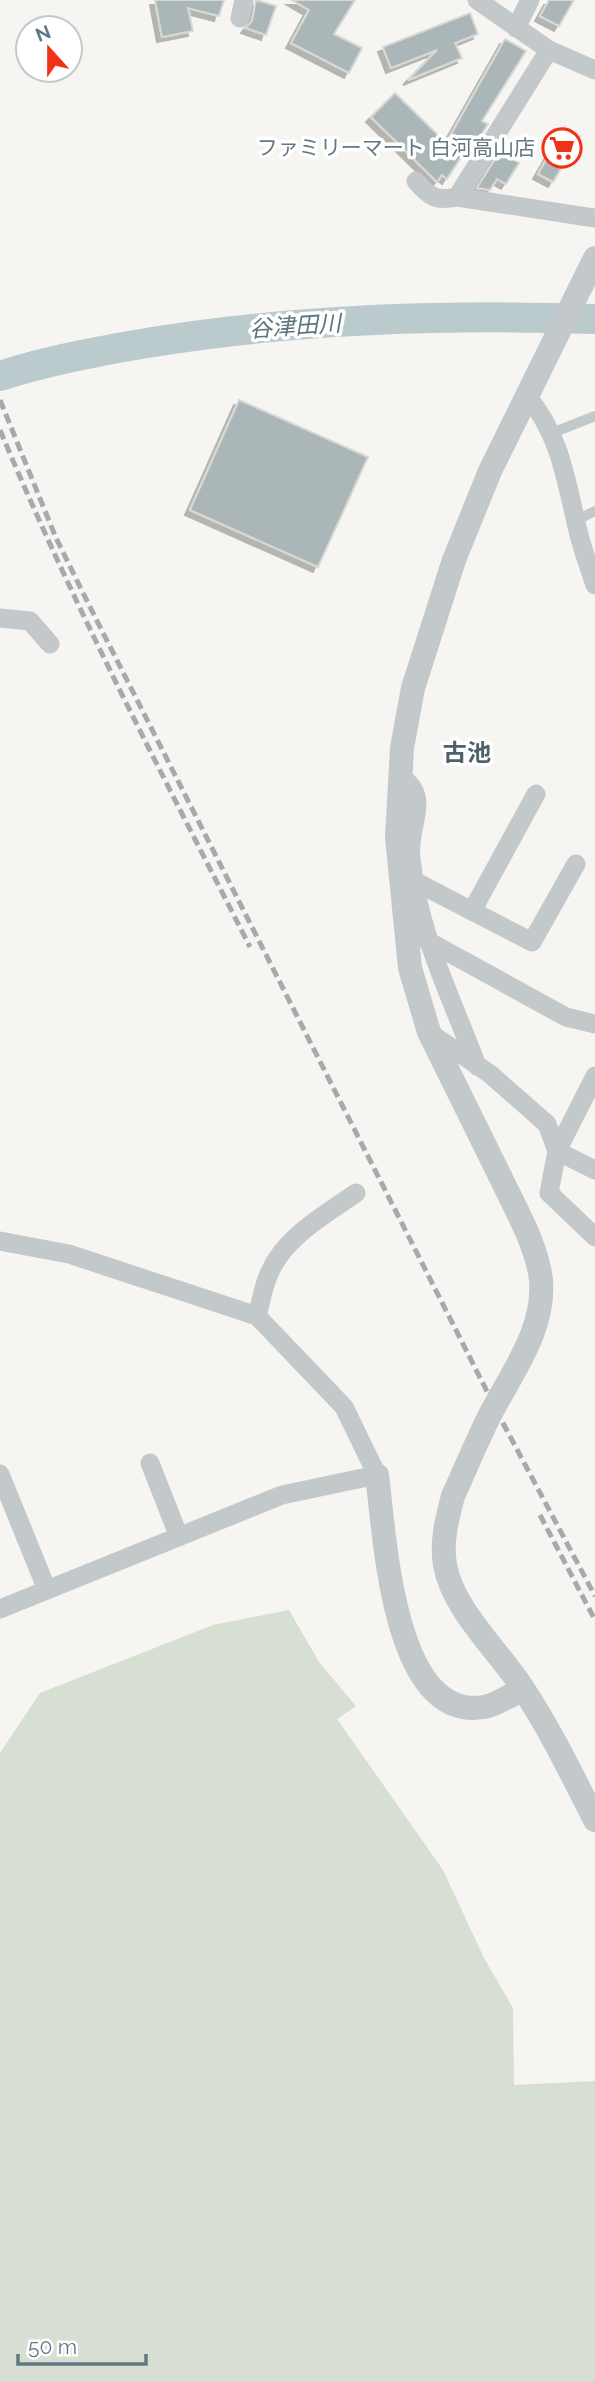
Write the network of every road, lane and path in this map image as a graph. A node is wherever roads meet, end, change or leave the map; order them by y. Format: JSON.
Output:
{"nodes":[{"id":1,"x":477,"y":0,"type":"edge"},
{"id":2,"x":530,"y":0,"type":"edge"},
{"id":3,"x":516,"y":28,"type":"junction"},
{"id":4,"x":549,"y":50,"type":"junction"},
{"id":5,"x":595,"y":70,"type":"edge"},
{"id":6,"x":416,"y":181,"type":"dead end"},
{"id":7,"x":457,"y":197,"type":"junction"},
{"id":8,"x":595,"y":218,"type":"edge"},
{"id":9,"x":595,"y":258,"type":"edge"},
{"id":10,"x":530,"y":391,"type":"junction"},
{"id":11,"x":595,"y":416,"type":"edge"},
{"id":12,"x":552,"y":433,"type":"junction"},
{"id":13,"x":595,"y":511,"type":"edge"},
{"id":14,"x":575,"y":521,"type":"junction"},
{"id":15,"x":591,"y":558,"type":"edge"},
{"id":16,"x":595,"y":585,"type":"edge"},
{"id":17,"x":0,"y":618,"type":"edge"},
{"id":18,"x":50,"y":644,"type":"dead end"},
{"id":19,"x":400,"y":776,"type":"junction"},
{"id":20,"x":536,"y":794,"type":"dead end"},
{"id":21,"x":576,"y":864,"type":"dead end"},
{"id":22,"x":416,"y":882,"type":"junction"},
{"id":23,"x":472,"y":911,"type":"junction"},
{"id":24,"x":426,"y":940,"type":"junction"},
{"id":25,"x":595,"y":1024,"type":"edge"},
{"id":26,"x":429,"y":1032,"type":"junction"},
{"id":27,"x":477,"y":1066,"type":"junction"},
{"id":28,"x":595,"y":1076,"type":"edge"},
{"id":29,"x":557,"y":1151,"type":"junction"},
{"id":30,"x":595,"y":1170,"type":"edge"},
{"id":31,"x":356,"y":1193,"type":"dead end"},
{"id":32,"x":595,"y":1237,"type":"edge"},
{"id":33,"x":0,"y":1241,"type":"edge"},
{"id":34,"x":257,"y":1316,"type":"junction"},
{"id":35,"x":150,"y":1463,"type":"dead end"},
{"id":36,"x":0,"y":1474,"type":"edge"},
{"id":37,"x":377,"y":1475,"type":"junction"},
{"id":38,"x":179,"y":1537,"type":"junction"},
{"id":39,"x":47,"y":1590,"type":"junction"},
{"id":40,"x":0,"y":1609,"type":"edge"},
{"id":41,"x":523,"y":1689,"type":"junction"},
{"id":42,"x":595,"y":1820,"type":"edge"}],
"edges":[{"from":1,"to":3,"type":"street"},
{"from":2,"to":3,"type":"street"},
{"from":3,"to":4,"type":"street"},
{"from":4,"to":5,"type":"street"},
{"from":4,"to":7,"type":"street"},
{"from":6,"to":7,"type":"street"},
{"from":7,"to":8,"type":"street"},
{"from":9,"to":10,"type":"street"},
{"from":10,"to":12,"type":"street"},
{"from":10,"to":19,"type":"street"},
{"from":11,"to":12,"type":"lane"},
{"from":12,"to":14,"type":"street"},
{"from":13,"to":14,"type":"lane"},
{"from":14,"to":15,"type":"street"},
{"from":15,"to":16,"type":"street"},
{"from":17,"to":18,"type":"street"},
{"from":19,"to":22,"type":"street"},
{"from":19,"to":26,"type":"street"},
{"from":20,"to":23,"type":"street"},
{"from":21,"to":23,"type":"street"},
{"from":22,"to":23,"type":"street"},
{"from":22,"to":24,"type":"street"},
{"from":24,"to":25,"type":"street"},
{"from":24,"to":27,"type":"street"},
{"from":26,"to":27,"type":"street"},
{"from":26,"to":41,"type":"street","bridge":true},
{"from":27,"to":29,"type":"street"},
{"from":28,"to":29,"type":"street"},
{"from":29,"to":30,"type":"street"},
{"from":29,"to":32,"type":"street"},
{"from":31,"to":34,"type":"street"},
{"from":33,"to":34,"type":"street"},
{"from":34,"to":37,"type":"street"},
{"from":35,"to":38,"type":"street"},
{"from":36,"to":39,"type":"street"},
{"from":37,"to":38,"type":"street"},
{"from":37,"to":41,"type":"street"},
{"from":38,"to":39,"type":"street"},
{"from":39,"to":40,"type":"street"},
{"from":41,"to":42,"type":"street"}]}
